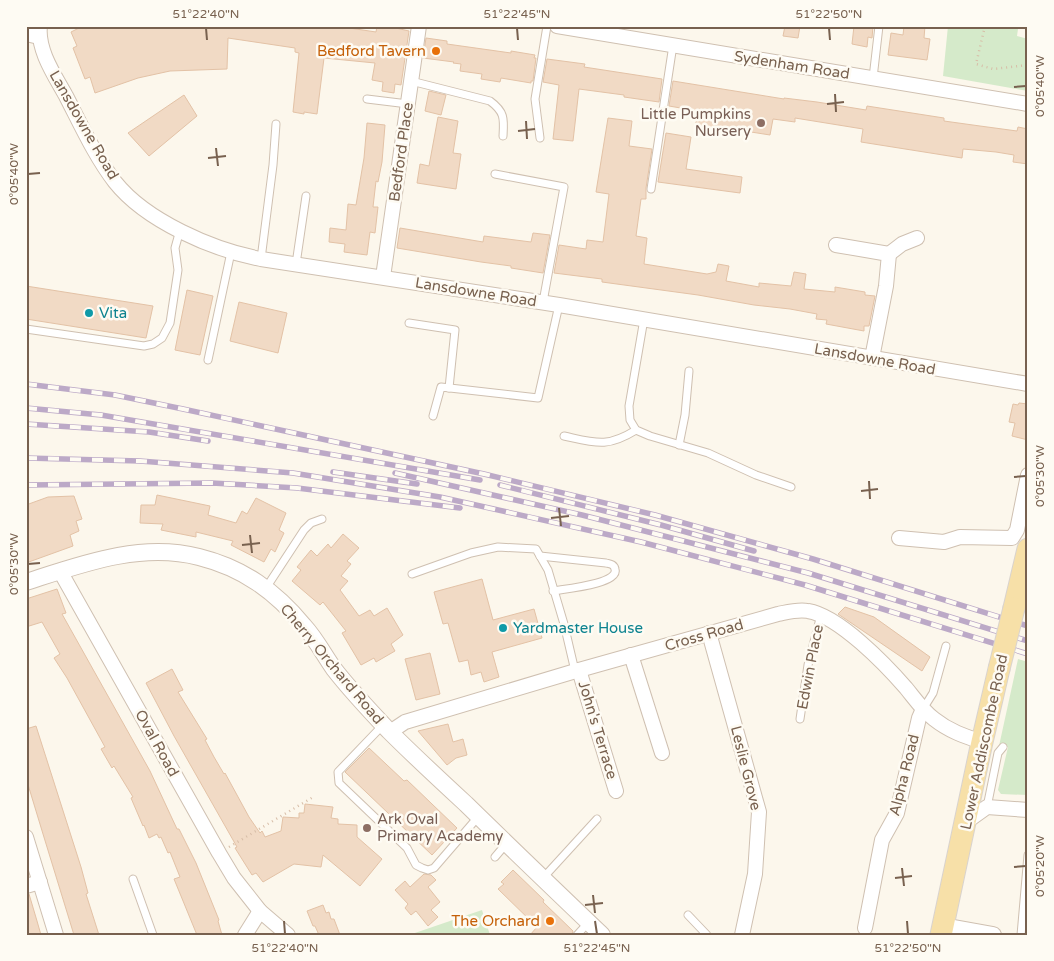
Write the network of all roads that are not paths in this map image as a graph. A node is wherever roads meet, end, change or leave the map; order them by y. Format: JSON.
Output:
{"nodes":[{"id":1,"x":419,"y":26,"type":"edge"},
{"id":2,"x":547,"y":26,"type":"edge"},
{"id":3,"x":557,"y":26,"type":"edge"},
{"id":4,"x":879,"y":26,"type":"edge"},
{"id":5,"x":35,"y":33,"type":"edge"},
{"id":6,"x":674,"y":45,"type":"junction"},
{"id":7,"x":873,"y":78,"type":"junction"},
{"id":8,"x":411,"y":81,"type":"junction"},
{"id":9,"x":367,"y":99,"type":"dead end"},
{"id":10,"x":408,"y":104,"type":"junction"},
{"id":11,"x":1028,"y":104,"type":"edge"},
{"id":12,"x":276,"y":124,"type":"dead end"},
{"id":13,"x":503,"y":136,"type":"dead end"},
{"id":14,"x":540,"y":138,"type":"dead end"},
{"id":15,"x":495,"y":174,"type":"dead end"},
{"id":16,"x":651,"y":189,"type":"dead end"},
{"id":17,"x":306,"y":196,"type":"dead end"},
{"id":18,"x":180,"y":230,"type":"junction"},
{"id":19,"x":917,"y":238,"type":"dead end"},
{"id":20,"x":836,"y":245,"type":"dead end"},
{"id":21,"x":232,"y":252,"type":"junction"},
{"id":22,"x":889,"y":254,"type":"junction"},
{"id":23,"x":261,"y":259,"type":"junction"},
{"id":24,"x":296,"y":264,"type":"junction"},
{"id":25,"x":383,"y":277,"type":"junction"},
{"id":26,"x":543,"y":302,"type":"junction"},
{"id":27,"x":559,"y":305,"type":"junction"},
{"id":28,"x":644,"y":319,"type":"junction"},
{"id":29,"x":410,"y":322,"type":"dead end"},
{"id":30,"x":26,"y":330,"type":"edge"},
{"id":31,"x":872,"y":358,"type":"junction"},
{"id":32,"x":208,"y":360,"type":"dead end"},
{"id":33,"x":689,"y":371,"type":"dead end"},
{"id":34,"x":1028,"y":384,"type":"edge"},
{"id":35,"x":449,"y":388,"type":"junction"},
{"id":36,"x":433,"y":416,"type":"dead end"},
{"id":37,"x":636,"y":430,"type":"junction"},
{"id":38,"x":564,"y":436,"type":"dead end"},
{"id":39,"x":679,"y":445,"type":"junction"},
{"id":40,"x":1028,"y":475,"type":"edge"},
{"id":41,"x":791,"y":487,"type":"dead end"},
{"id":42,"x":322,"y":519,"type":"dead end"},
{"id":43,"x":899,"y":538,"type":"dead end"},
{"id":44,"x":1028,"y":549,"type":"edge"},
{"id":45,"x":540,"y":556,"type":"junction"},
{"id":46,"x":60,"y":571,"type":"junction"},
{"id":47,"x":412,"y":574,"type":"dead end"},
{"id":48,"x":26,"y":582,"type":"edge"},
{"id":49,"x":266,"y":588,"type":"junction"},
{"id":50,"x":553,"y":591,"type":"junction"},
{"id":51,"x":1019,"y":607,"type":"edge"},
{"id":52,"x":820,"y":615,"type":"junction"},
{"id":53,"x":710,"y":633,"type":"junction"},
{"id":54,"x":946,"y":646,"type":"dead end"},
{"id":55,"x":631,"y":655,"type":"junction"},
{"id":56,"x":577,"y":670,"type":"junction"},
{"id":57,"x":923,"y":709,"type":"junction"},
{"id":58,"x":800,"y":719,"type":"dead end"},
{"id":59,"x":386,"y":728,"type":"junction"},
{"id":60,"x":982,"y":742,"type":"junction"},
{"id":61,"x":1003,"y":747,"type":"dead end"},
{"id":62,"x":662,"y":753,"type":"dead end"},
{"id":63,"x":616,"y":790,"type":"dead end"},
{"id":64,"x":987,"y":807,"type":"junction"},
{"id":65,"x":1028,"y":810,"type":"edge"},
{"id":66,"x":478,"y":816,"type":"junction"},
{"id":67,"x":597,"y":819,"type":"dead end"},
{"id":68,"x":966,"y":822,"type":"junction"},
{"id":69,"x":26,"y":837,"type":"edge"},
{"id":70,"x":506,"y":844,"type":"junction"},
{"id":71,"x":1028,"y":856,"type":"edge"},
{"id":72,"x":495,"y":857,"type":"dead end"},
{"id":73,"x":133,"y":879,"type":"dead end"},
{"id":74,"x":543,"y":879,"type":"junction"},
{"id":75,"x":33,"y":884,"type":"edge"},
{"id":76,"x":260,"y":911,"type":"junction"},
{"id":77,"x":688,"y":915,"type":"dead end"},
{"id":78,"x":588,"y":922,"type":"junction"},
{"id":79,"x":865,"y":928,"type":"dead end"},
{"id":80,"x":942,"y":930,"type":"edge"},
{"id":81,"x":56,"y":935,"type":"edge"},
{"id":82,"x":153,"y":935,"type":"edge"},
{"id":83,"x":245,"y":935,"type":"edge"},
{"id":84,"x":288,"y":935,"type":"edge"},
{"id":85,"x":577,"y":935,"type":"edge"},
{"id":86,"x":602,"y":935,"type":"edge"},
{"id":87,"x":707,"y":935,"type":"edge"},
{"id":88,"x":742,"y":935,"type":"edge"},
{"id":89,"x":993,"y":935,"type":"edge"},
{"id":90,"x":1021,"y":935,"type":"edge"}],
"edges":[{"from":1,"to":8,"type":"street","name":"Bedford Place"},
{"from":2,"to":14,"type":"lane"},
{"from":3,"to":6,"type":"street","name":"Sydenham Road"},
{"from":4,"to":7,"type":"lane"},
{"from":5,"to":18,"type":"street","name":"Lansdowne Road"},
{"from":6,"to":7,"type":"street","name":"Sydenham Road"},
{"from":6,"to":16,"type":"lane"},
{"from":7,"to":11,"type":"street","name":"Sydenham Road"},
{"from":8,"to":10,"type":"street","name":"Bedford Place"},
{"from":8,"to":13,"type":"lane"},
{"from":9,"to":10,"type":"lane"},
{"from":10,"to":25,"type":"street","name":"Bedford Place"},
{"from":12,"to":23,"type":"lane"},
{"from":15,"to":26,"type":"lane"},
{"from":17,"to":24,"type":"lane"},
{"from":18,"to":21,"type":"street","name":"Lansdowne Road"},
{"from":18,"to":30,"type":"lane"},
{"from":19,"to":22,"type":"street"},
{"from":20,"to":22,"type":"street"},
{"from":21,"to":23,"type":"street","name":"Lansdowne Road"},
{"from":21,"to":32,"type":"lane"},
{"from":22,"to":31,"type":"street"},
{"from":23,"to":24,"type":"street","name":"Lansdowne Road"},
{"from":24,"to":25,"type":"street","name":"Lansdowne Road"},
{"from":25,"to":26,"type":"street","name":"Lansdowne Road"},
{"from":26,"to":27,"type":"street","name":"Lansdowne Road"},
{"from":27,"to":28,"type":"street","name":"Lansdowne Road"},
{"from":27,"to":35,"type":"lane"},
{"from":28,"to":31,"type":"street","name":"Lansdowne Road"},
{"from":28,"to":37,"type":"lane"},
{"from":29,"to":35,"type":"lane"},
{"from":31,"to":34,"type":"street","name":"Lansdowne Road"},
{"from":33,"to":39,"type":"lane"},
{"from":35,"to":36,"type":"lane"},
{"from":37,"to":38,"type":"lane"},
{"from":37,"to":39,"type":"lane"},
{"from":39,"to":41,"type":"lane"},
{"from":40,"to":43,"type":"street"},
{"from":42,"to":49,"type":"lane"},
{"from":44,"to":51,"type":"main road","name":"Lower Addiscombe Road"},
{"from":45,"to":47,"type":"lane"},
{"from":45,"to":50,"type":"lane"},
{"from":45,"to":50,"type":"lane"},
{"from":46,"to":48,"type":"street","name":"Cherry Orchard Road"},
{"from":46,"to":49,"type":"street","name":"Cherry Orchard Road"},
{"from":46,"to":76,"type":"street","name":"Oval Road"},
{"from":49,"to":59,"type":"street","name":"Cherry Orchard Road"},
{"from":50,"to":56,"type":"lane"},
{"from":51,"to":60,"type":"main road","name":"Lower Addiscombe Road","bridge":true},
{"from":52,"to":53,"type":"street","name":"Cross Road"},
{"from":52,"to":57,"type":"street","name":"Cross Road"},
{"from":52,"to":58,"type":"lane","name":"Edwin Place"},
{"from":53,"to":55,"type":"street","name":"Cross Road"},
{"from":53,"to":88,"type":"street","name":"Leslie Grove"},
{"from":54,"to":57,"type":"lane"},
{"from":55,"to":56,"type":"street","name":"Cross Road"},
{"from":55,"to":62,"type":"street"},
{"from":56,"to":59,"type":"street","name":"Cross Road"},
{"from":56,"to":63,"type":"street","name":"John's Terrace"},
{"from":57,"to":60,"type":"street","name":"Cross Road"},
{"from":57,"to":79,"type":"street","name":"Alpha Road"},
{"from":59,"to":66,"type":"street","name":"Cherry Orchard Road"},
{"from":59,"to":66,"type":"lane"},
{"from":60,"to":68,"type":"main road","name":"Lower Addiscombe Road"},
{"from":61,"to":64,"type":"lane"},
{"from":64,"to":65,"type":"street"},
{"from":64,"to":68,"type":"street"},
{"from":66,"to":70,"type":"street","name":"Cherry Orchard Road"},
{"from":67,"to":74,"type":"lane"},
{"from":68,"to":80,"type":"main road","name":"Lower Addiscombe Road"},
{"from":69,"to":75,"type":"street"},
{"from":70,"to":72,"type":"lane"},
{"from":70,"to":74,"type":"street","name":"Cherry Orchard Road"},
{"from":71,"to":90,"type":"lane"},
{"from":73,"to":82,"type":"lane"},
{"from":74,"to":78,"type":"street","name":"Cherry Orchard Road"},
{"from":75,"to":81,"type":"street"},
{"from":76,"to":83,"type":"street"},
{"from":76,"to":84,"type":"street","name":"Oval Road"},
{"from":77,"to":87,"type":"lane"},
{"from":78,"to":85,"type":"lane"},
{"from":78,"to":86,"type":"street","name":"Cherry Orchard Road"},
{"from":80,"to":89,"type":"street"}]}
